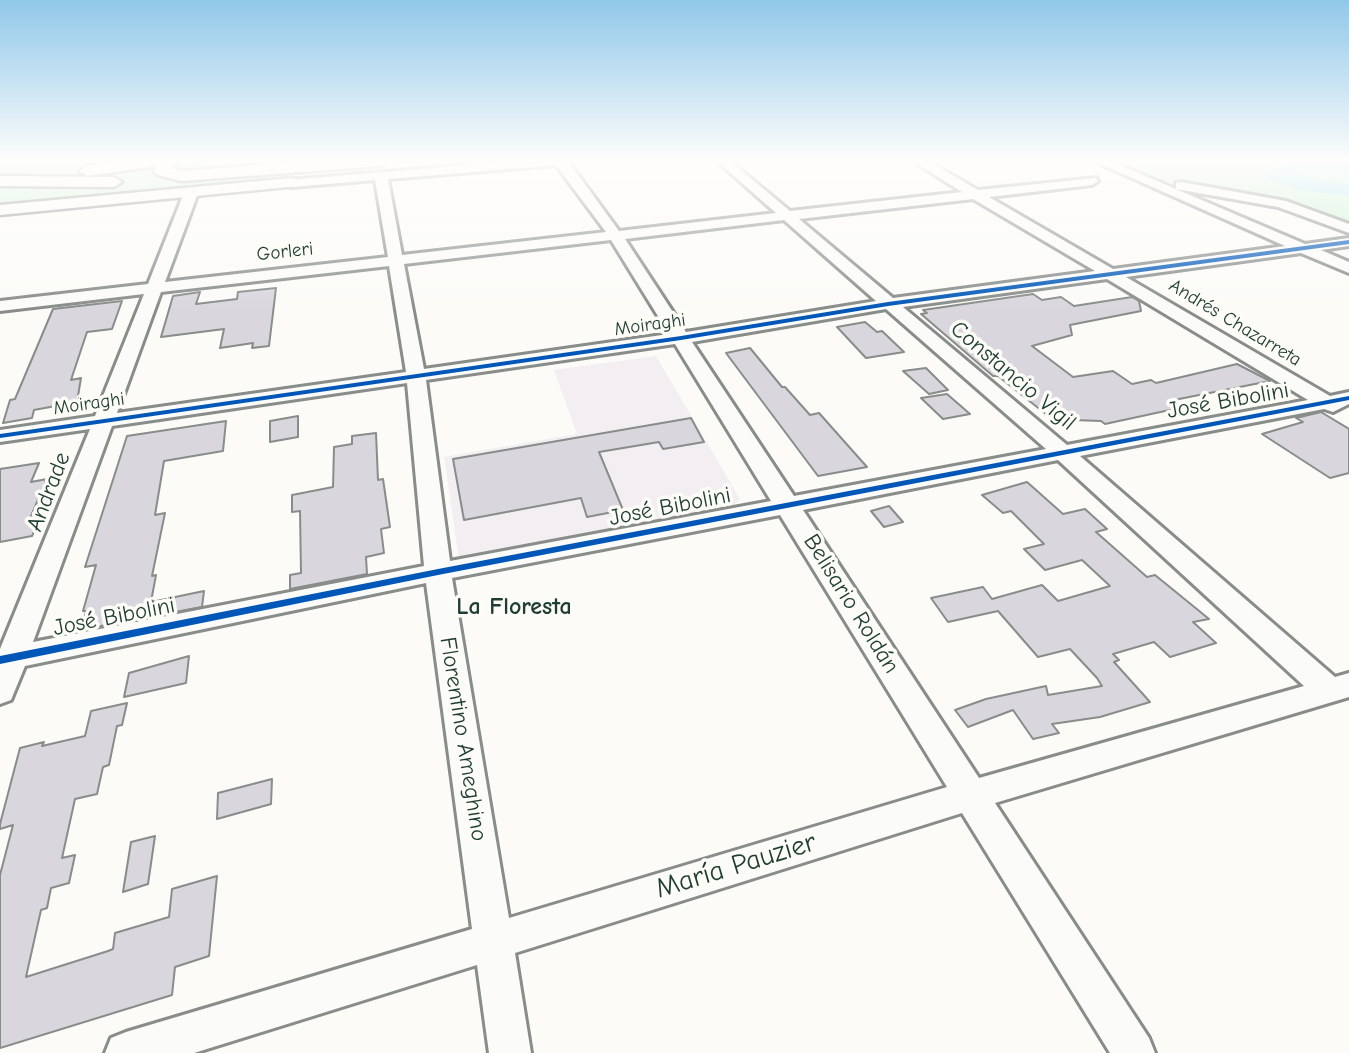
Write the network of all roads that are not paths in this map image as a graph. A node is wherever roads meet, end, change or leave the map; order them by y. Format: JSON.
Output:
{"nodes":[{"id":1,"x":187,"y":210,"type":"edge"},
{"id":2,"x":388,"y":210,"type":"edge"},
{"id":3,"x":597,"y":210,"type":"edge"},
{"id":4,"x":779,"y":210,"type":"edge"},
{"id":5,"x":831,"y":210,"type":"edge"},
{"id":6,"x":1001,"y":210,"type":"edge"},
{"id":7,"x":1216,"y":210,"type":"edge"},
{"id":8,"x":1298,"y":210,"type":"edge"},
{"id":9,"x":785,"y":215,"type":"junction"},
{"id":10,"x":1349,"y":229,"type":"edge"},
{"id":11,"x":616,"y":236,"type":"junction"},
{"id":12,"x":1349,"y":242,"type":"edge"},
{"id":13,"x":1306,"y":248,"type":"junction"},
{"id":14,"x":398,"y":262,"type":"junction"},
{"id":15,"x":1349,"y":268,"type":"edge"},
{"id":16,"x":1110,"y":273,"type":"junction"},
{"id":17,"x":155,"y":287,"type":"junction"},
{"id":18,"x":888,"y":304,"type":"junction"},
{"id":19,"x":0,"y":306,"type":"edge"},
{"id":20,"x":681,"y":338,"type":"junction"},
{"id":21,"x":416,"y":376,"type":"junction"},
{"id":22,"x":1338,"y":400,"type":"edge"},
{"id":23,"x":1349,"y":415,"type":"edge"},
{"id":24,"x":104,"y":420,"type":"junction"},
{"id":25,"x":0,"y":436,"type":"edge"},
{"id":26,"x":1061,"y":451,"type":"junction"},
{"id":27,"x":788,"y":504,"type":"junction"},
{"id":28,"x":438,"y":572,"type":"junction"},
{"id":29,"x":7,"y":659,"type":"edge"},
{"id":30,"x":1340,"y":688,"type":"edge"},
{"id":31,"x":0,"y":692,"type":"edge"},
{"id":32,"x":971,"y":794,"type":"junction"},
{"id":33,"x":494,"y":939,"type":"junction"},
{"id":34,"x":126,"y":1053,"type":"edge"},
{"id":35,"x":510,"y":1053,"type":"edge"},
{"id":36,"x":1135,"y":1053,"type":"edge"}],
"edges":[{"from":1,"to":17,"type":"street","name":"Andrade"},
{"from":2,"to":14,"type":"street","name":"Florentino Ameghino"},
{"from":3,"to":11,"type":"street","name":"Belisario Roldán"},
{"from":4,"to":9,"type":"street","name":"Constancio Vigil"},
{"from":5,"to":9,"type":"street","name":"Gorleri"},
{"from":6,"to":16,"type":"street","name":"Andrés Chazarreta"},
{"from":7,"to":13,"type":"street"},
{"from":8,"to":10,"type":"street"},
{"from":9,"to":11,"type":"street","name":"Gorleri"},
{"from":9,"to":18,"type":"street","name":"Constancio Vigil"},
{"from":11,"to":14,"type":"street","name":"Gorleri"},
{"from":11,"to":20,"type":"street","name":"Belisario Roldán"},
{"from":12,"to":13,"type":"street","name":"Moiraghi"},
{"from":13,"to":15,"type":"street"},
{"from":13,"to":16,"type":"street","name":"Moiraghi"},
{"from":14,"to":17,"type":"street","name":"Gorleri"},
{"from":14,"to":21,"type":"street","name":"Florentino Ameghino"},
{"from":16,"to":18,"type":"street","name":"Moiraghi"},
{"from":16,"to":22,"type":"street","name":"Andrés Chazarreta"},
{"from":17,"to":19,"type":"street","name":"Gorleri"},
{"from":17,"to":24,"type":"street","name":"Andrade"},
{"from":18,"to":20,"type":"street","name":"Moiraghi"},
{"from":18,"to":26,"type":"street","name":"Constancio Vigil"},
{"from":20,"to":21,"type":"street","name":"Moiraghi"},
{"from":20,"to":27,"type":"street","name":"Belisario Roldán"},
{"from":21,"to":24,"type":"street","name":"Moiraghi"},
{"from":21,"to":28,"type":"street","name":"Florentino Ameghino"},
{"from":22,"to":23,"type":"street","name":"Andrés Chazarreta"},
{"from":22,"to":26,"type":"street","name":"José Bibolini"},
{"from":24,"to":25,"type":"street","name":"Moiraghi"},
{"from":24,"to":29,"type":"street","name":"Andrade"},
{"from":26,"to":27,"type":"street","name":"José Bibolini"},
{"from":26,"to":30,"type":"street","name":"Constancio Vigil"},
{"from":27,"to":28,"type":"street","name":"José Bibolini"},
{"from":27,"to":32,"type":"street","name":"Belisario Roldán"},
{"from":28,"to":29,"type":"street","name":"José Bibolini"},
{"from":28,"to":33,"type":"street","name":"Florentino Ameghino"},
{"from":29,"to":31,"type":"street","name":"Andrade"},
{"from":30,"to":32,"type":"street","name":"María Pauzier"},
{"from":32,"to":33,"type":"street","name":"María Pauzier"},
{"from":32,"to":36,"type":"street","name":"Belisario Roldán"},
{"from":33,"to":34,"type":"street","name":"María Pauzier"},
{"from":33,"to":35,"type":"street","name":"Florentino Ameghino"}]}
